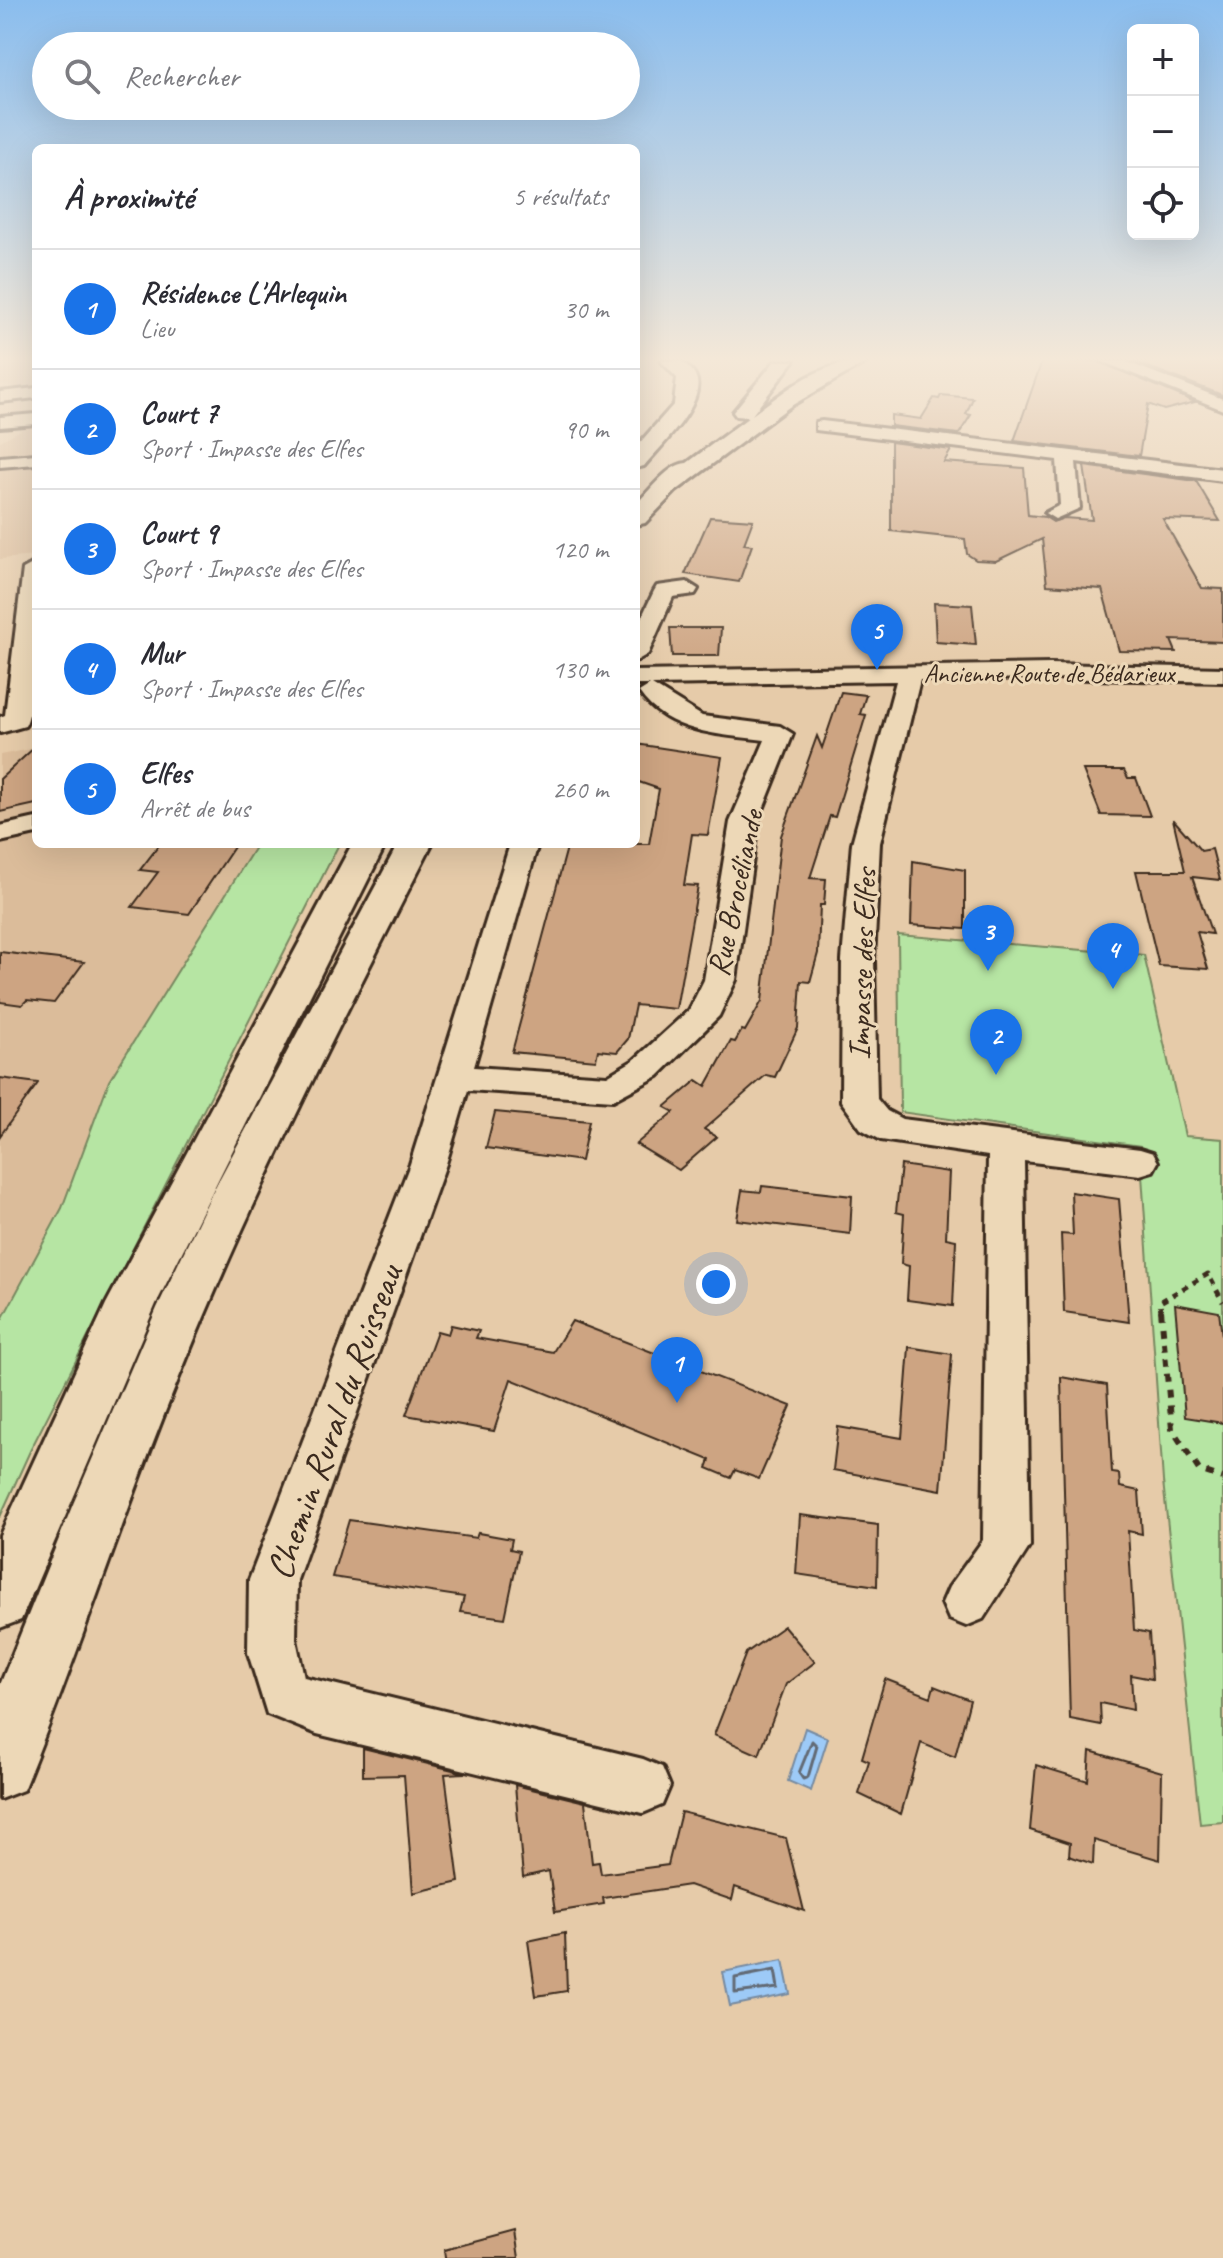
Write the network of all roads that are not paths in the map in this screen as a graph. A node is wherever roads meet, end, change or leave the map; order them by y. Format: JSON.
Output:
{"nodes":[{"id":1,"x":662,"y":466,"type":"edge"},
{"id":2,"x":687,"y":466,"type":"edge"},
{"id":3,"x":695,"y":466,"type":"edge"},
{"id":4,"x":1067,"y":466,"type":"edge"},
{"id":5,"x":1152,"y":466,"type":"edge"},
{"id":6,"x":1223,"y":475,"type":"edge"},
{"id":7,"x":640,"y":487,"type":"edge"},
{"id":8,"x":665,"y":488,"type":"junction"},
{"id":9,"x":1055,"y":513,"type":"dead end"},
{"id":10,"x":640,"y":514,"type":"edge"},
{"id":11,"x":32,"y":587,"type":"edge"},
{"id":12,"x":687,"y":589,"type":"dead end"},
{"id":13,"x":910,"y":673,"type":"junction"},
{"id":14,"x":1223,"y":675,"type":"edge"},
{"id":15,"x":643,"y":678,"type":"edge"},
{"id":16,"x":0,"y":725,"type":"edge"},
{"id":17,"x":32,"y":736,"type":"edge"},
{"id":18,"x":0,"y":741,"type":"edge"},
{"id":19,"x":32,"y":827,"type":"edge"},
{"id":20,"x":0,"y":834,"type":"edge"},
{"id":21,"x":367,"y":848,"type":"edge"},
{"id":22,"x":413,"y":848,"type":"edge"},
{"id":23,"x":523,"y":848,"type":"edge"},
{"id":24,"x":453,"y":1077,"type":"junction"},
{"id":25,"x":1006,"y":1147,"type":"junction"},
{"id":26,"x":1140,"y":1162,"type":"dead end"},
{"id":27,"x":0,"y":1600,"type":"edge"},
{"id":28,"x":966,"y":1603,"type":"dead end"},
{"id":29,"x":0,"y":1767,"type":"edge"},
{"id":30,"x":643,"y":1786,"type":"dead end"}],
"edges":[{"from":1,"to":7,"type":"highway"},
{"from":2,"to":8,"type":"highway"},
{"from":3,"to":8,"type":"highway"},
{"from":4,"to":9,"type":"street"},
{"from":5,"to":6,"type":"street"},
{"from":8,"to":10,"type":"highway"},
{"from":11,"to":16,"type":"street"},
{"from":12,"to":15,"type":"street"},
{"from":13,"to":14,"type":"street","name":"Ancienne Route de Bédarieux"},
{"from":13,"to":15,"type":"street","name":"Ancienne Route de Bédarieux"},
{"from":13,"to":25,"type":"street","name":"Impasse des Elfes"},
{"from":15,"to":24,"type":"street","name":"Rue Brocéliande"},
{"from":17,"to":18,"type":"street"},
{"from":19,"to":20,"type":"street"},
{"from":21,"to":27,"type":"highway"},
{"from":22,"to":29,"type":"highway"},
{"from":23,"to":24,"type":"street","name":"Chemin Rural du Ruisseau"},
{"from":24,"to":30,"type":"street","name":"Chemin Rural du Ruisseau"},
{"from":25,"to":26,"type":"street","name":"Impasse des Elfes"},
{"from":25,"to":28,"type":"street"}]}
